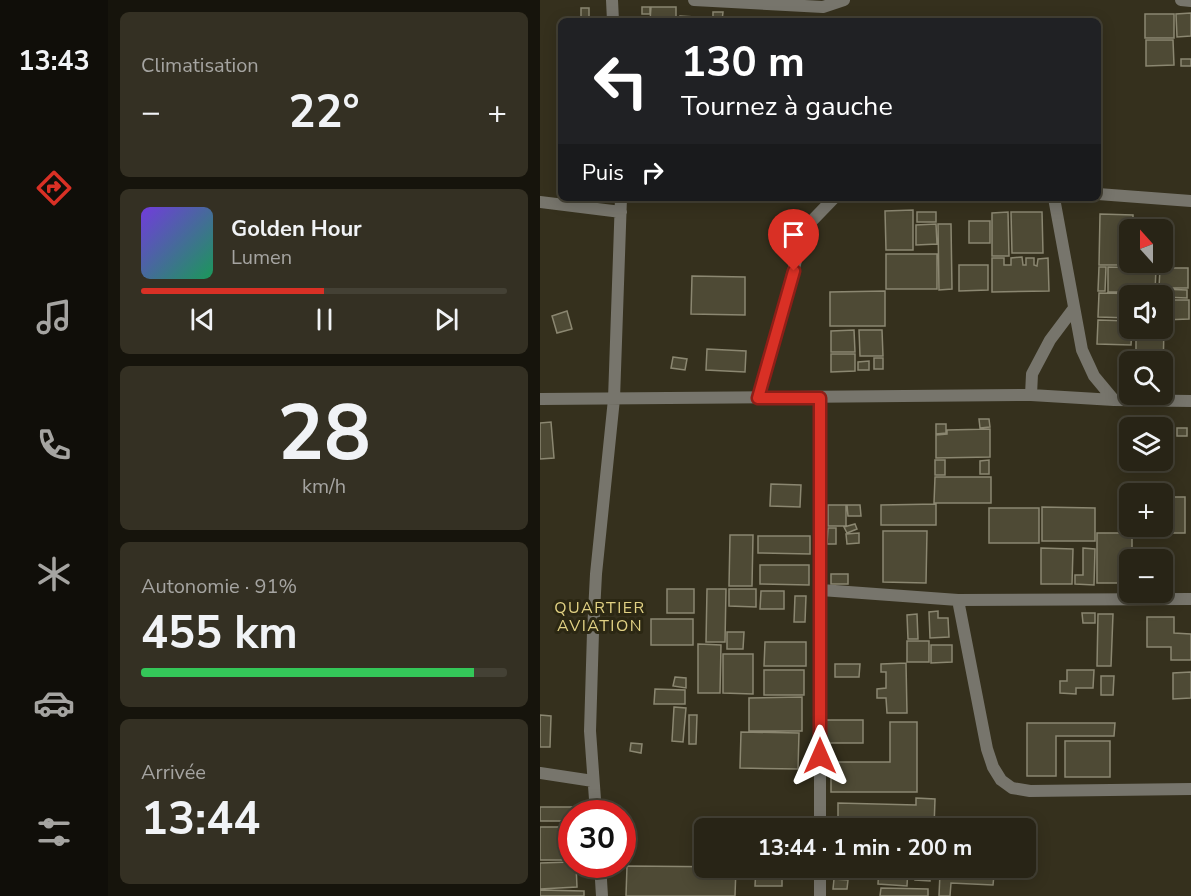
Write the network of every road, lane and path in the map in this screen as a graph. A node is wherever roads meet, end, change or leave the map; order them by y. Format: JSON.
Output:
{"nodes":[{"id":1,"x":612,"y":0,"type":"edge"},
{"id":2,"x":694,"y":0,"type":"edge"},
{"id":3,"x":844,"y":0,"type":"edge"},
{"id":4,"x":1181,"y":0,"type":"edge"},
{"id":5,"x":1191,"y":1,"type":"edge"},
{"id":6,"x":613,"y":18,"type":"edge"},
{"id":7,"x":1101,"y":194,"type":"edge"},
{"id":8,"x":621,"y":201,"type":"edge"},
{"id":9,"x":831,"y":201,"type":"edge"},
{"id":10,"x":1055,"y":201,"type":"edge"},
{"id":11,"x":1191,"y":201,"type":"edge"},
{"id":12,"x":540,"y":202,"type":"edge"},
{"id":13,"x":621,"y":212,"type":"junction"},
{"id":14,"x":1074,"y":308,"type":"junction"},
{"id":15,"x":1031,"y":396,"type":"junction"},
{"id":16,"x":758,"y":398,"type":"junction"},
{"id":17,"x":820,"y":398,"type":"junction"},
{"id":18,"x":540,"y":399,"type":"edge"},
{"id":19,"x":614,"y":399,"type":"junction"},
{"id":20,"x":1114,"y":400,"type":"junction"},
{"id":21,"x":1191,"y":401,"type":"edge"},
{"id":22,"x":821,"y":590,"type":"junction"},
{"id":23,"x":1191,"y":599,"type":"edge"},
{"id":24,"x":958,"y":600,"type":"junction"},
{"id":25,"x":540,"y":773,"type":"edge"},
{"id":26,"x":593,"y":781,"type":"junction"},
{"id":27,"x":1191,"y":789,"type":"edge"},
{"id":28,"x":595,"y":800,"type":"edge"},
{"id":29,"x":820,"y":818,"type":"edge"},
{"id":30,"x":601,"y":878,"type":"edge"},
{"id":31,"x":820,"y":878,"type":"edge"},
{"id":32,"x":602,"y":896,"type":"edge"},
{"id":33,"x":820,"y":896,"type":"edge"}],
"edges":[{"from":1,"to":6,"type":"street"},
{"from":2,"to":3,"type":"street"},
{"from":4,"to":5,"type":"street"},
{"from":7,"to":11,"type":"street"},
{"from":8,"to":13,"type":"street"},
{"from":9,"to":16,"type":"street"},
{"from":10,"to":14,"type":"street"},
{"from":12,"to":13,"type":"street"},
{"from":13,"to":19,"type":"street"},
{"from":14,"to":15,"type":"street"},
{"from":14,"to":20,"type":"street"},
{"from":15,"to":17,"type":"street"},
{"from":15,"to":20,"type":"street"},
{"from":16,"to":17,"type":"street"},
{"from":16,"to":19,"type":"street"},
{"from":17,"to":22,"type":"street"},
{"from":18,"to":19,"type":"street"},
{"from":19,"to":26,"type":"street"},
{"from":20,"to":21,"type":"street"},
{"from":22,"to":24,"type":"street"},
{"from":22,"to":29,"type":"street"},
{"from":23,"to":24,"type":"street"},
{"from":24,"to":27,"type":"street"},
{"from":25,"to":26,"type":"street"},
{"from":26,"to":28,"type":"street"},
{"from":30,"to":32,"type":"street"},
{"from":31,"to":33,"type":"street"}]}
